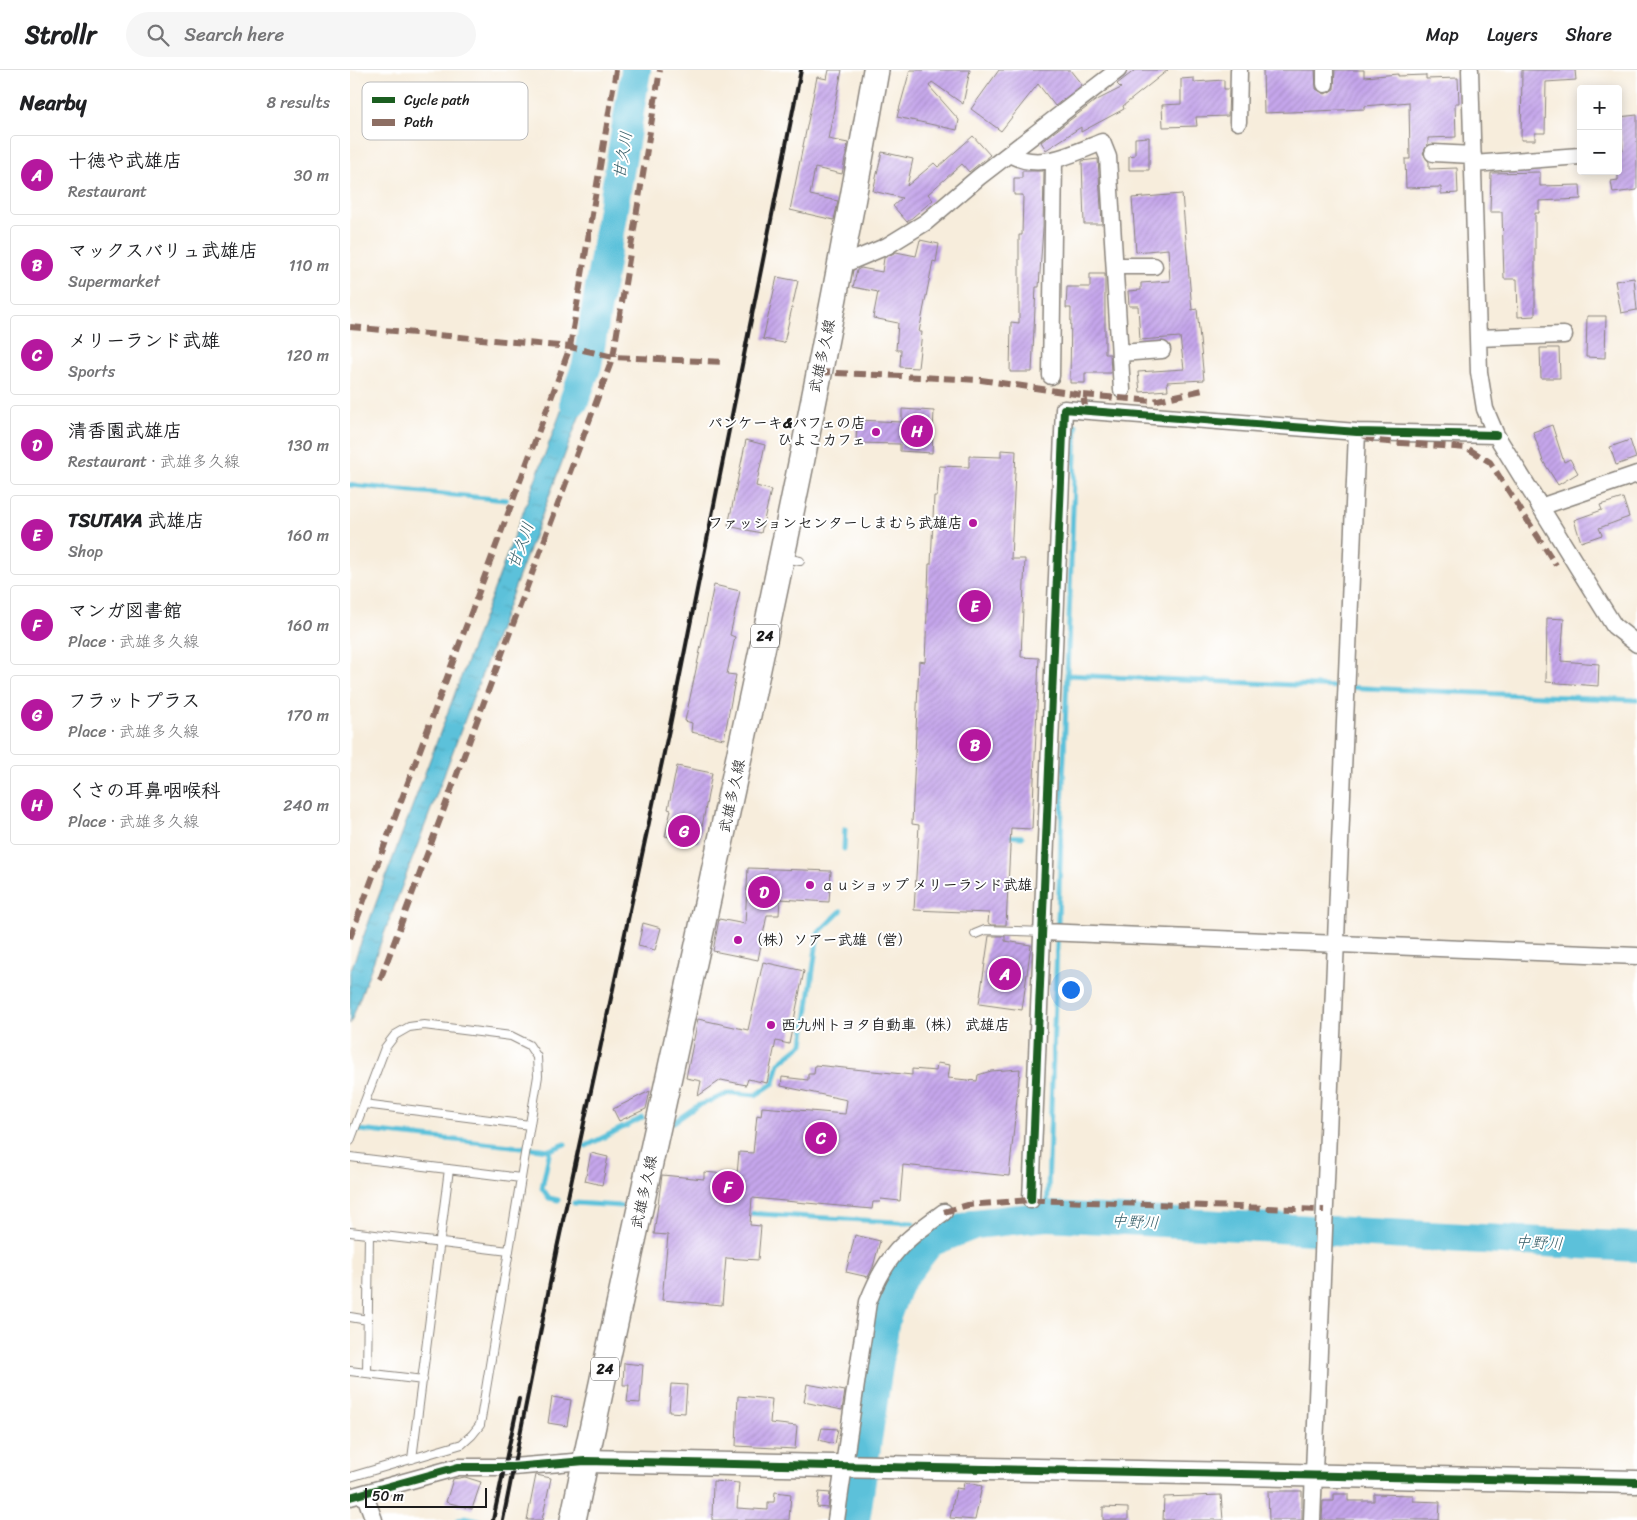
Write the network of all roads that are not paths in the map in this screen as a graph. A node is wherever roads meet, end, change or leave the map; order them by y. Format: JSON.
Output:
{"nodes":[{"id":1,"x":876,"y":70,"type":"edge"},
{"id":2,"x":1118,"y":70,"type":"edge"},
{"id":3,"x":1239,"y":70,"type":"edge"},
{"id":4,"x":1470,"y":70,"type":"edge"},
{"id":5,"x":1238,"y":122,"type":"dead end"},
{"id":6,"x":1433,"y":153,"type":"dead end"},
{"id":7,"x":1010,"y":154,"type":"junction"},
{"id":8,"x":1577,"y":156,"type":"edge"},
{"id":9,"x":1473,"y":160,"type":"junction"},
{"id":10,"x":1054,"y":161,"type":"junction"},
{"id":11,"x":842,"y":266,"type":"junction"},
{"id":12,"x":1114,"y":266,"type":"junction"},
{"id":13,"x":1154,"y":266,"type":"dead end"},
{"id":14,"x":1564,"y":335,"type":"dead end"},
{"id":15,"x":1478,"y":338,"type":"junction"},
{"id":16,"x":1162,"y":350,"type":"dead end"},
{"id":17,"x":1120,"y":354,"type":"junction"},
{"id":18,"x":1051,"y":376,"type":"dead end"},
{"id":19,"x":1122,"y":390,"type":"dead end"},
{"id":20,"x":1357,"y":432,"type":"junction"},
{"id":21,"x":1496,"y":435,"type":"junction"},
{"id":22,"x":1637,"y":474,"type":"edge"},
{"id":23,"x":1540,"y":507,"type":"junction"},
{"id":24,"x":1637,"y":644,"type":"edge"},
{"id":25,"x":1044,"y":932,"type":"junction"},
{"id":26,"x":974,"y":934,"type":"dead end"},
{"id":27,"x":1336,"y":944,"type":"junction"},
{"id":28,"x":1637,"y":956,"type":"edge"},
{"id":29,"x":364,"y":1104,"type":"junction"},
{"id":30,"x":530,"y":1124,"type":"junction"},
{"id":31,"x":350,"y":1141,"type":"edge"},
{"id":32,"x":350,"y":1157,"type":"edge"},
{"id":33,"x":449,"y":1169,"type":"junction"},
{"id":34,"x":521,"y":1178,"type":"junction"},
{"id":35,"x":1031,"y":1200,"type":"dead end"},
{"id":36,"x":944,"y":1212,"type":"dead end"},
{"id":37,"x":350,"y":1232,"type":"edge"},
{"id":38,"x":369,"y":1235,"type":"junction"},
{"id":39,"x":440,"y":1243,"type":"junction"},
{"id":40,"x":509,"y":1251,"type":"junction"},
{"id":41,"x":350,"y":1318,"type":"edge"},
{"id":42,"x":368,"y":1320,"type":"junction"},
{"id":43,"x":350,"y":1371,"type":"edge"},
{"id":44,"x":368,"y":1373,"type":"junction"},
{"id":45,"x":422,"y":1380,"type":"junction"},
{"id":46,"x":412,"y":1459,"type":"junction"},
{"id":47,"x":585,"y":1461,"type":"junction"},
{"id":48,"x":846,"y":1465,"type":"junction"},
{"id":49,"x":1313,"y":1474,"type":"junction"},
{"id":50,"x":350,"y":1477,"type":"edge"},
{"id":51,"x":1637,"y":1482,"type":"edge"},
{"id":52,"x":357,"y":1495,"type":"edge"},
{"id":53,"x":374,"y":1520,"type":"edge"},
{"id":54,"x":573,"y":1520,"type":"edge"},
{"id":55,"x":836,"y":1520,"type":"edge"},
{"id":56,"x":1312,"y":1520,"type":"edge"}],
"edges":[{"from":1,"to":11,"type":"main road","name":"武雄多久線","number":"24"},
{"from":2,"to":7,"type":"street"},
{"from":3,"to":5,"type":"street"},
{"from":4,"to":9,"type":"street"},
{"from":6,"to":9,"type":"street"},
{"from":7,"to":10,"type":"street"},
{"from":7,"to":11,"type":"street"},
{"from":8,"to":9,"type":"street"},
{"from":9,"to":15,"type":"street"},
{"from":10,"to":12,"type":"street"},
{"from":10,"to":18,"type":"street"},
{"from":11,"to":47,"type":"main road","name":"武雄多久線","number":"24"},
{"from":12,"to":13,"type":"street"},
{"from":12,"to":17,"type":"street"},
{"from":14,"to":15,"type":"street"},
{"from":15,"to":21,"type":"street"},
{"from":16,"to":17,"type":"street"},
{"from":17,"to":19,"type":"street"},
{"from":20,"to":21,"type":"street"},
{"from":20,"to":25,"type":"street"},
{"from":20,"to":27,"type":"street"},
{"from":21,"to":23,"type":"street"},
{"from":22,"to":23,"type":"street"},
{"from":23,"to":24,"type":"street"},
{"from":25,"to":26,"type":"lane"},
{"from":25,"to":27,"type":"street"},
{"from":25,"to":35,"type":"street"},
{"from":27,"to":28,"type":"street"},
{"from":27,"to":49,"type":"street"},
{"from":29,"to":30,"type":"lane"},
{"from":29,"to":30,"type":"lane"},
{"from":29,"to":31,"type":"lane"},
{"from":30,"to":34,"type":"lane"},
{"from":32,"to":33,"type":"lane"},
{"from":33,"to":34,"type":"lane"},
{"from":33,"to":39,"type":"lane"},
{"from":34,"to":40,"type":"lane"},
{"from":36,"to":48,"type":"street"},
{"from":37,"to":38,"type":"lane"},
{"from":38,"to":39,"type":"lane"},
{"from":38,"to":42,"type":"lane"},
{"from":39,"to":40,"type":"lane"},
{"from":39,"to":45,"type":"lane"},
{"from":40,"to":46,"type":"lane"},
{"from":41,"to":42,"type":"lane"},
{"from":42,"to":44,"type":"lane"},
{"from":43,"to":44,"type":"lane"},
{"from":44,"to":45,"type":"lane"},
{"from":45,"to":46,"type":"lane"},
{"from":46,"to":50,"type":"lane"},
{"from":47,"to":48,"type":"street"},
{"from":47,"to":52,"type":"street"},
{"from":47,"to":54,"type":"main road","name":"武雄多久線","number":"24"},
{"from":48,"to":49,"type":"street"},
{"from":48,"to":55,"type":"street"},
{"from":49,"to":51,"type":"street"},
{"from":49,"to":56,"type":"street"},
{"from":52,"to":53,"type":"street"}]}
